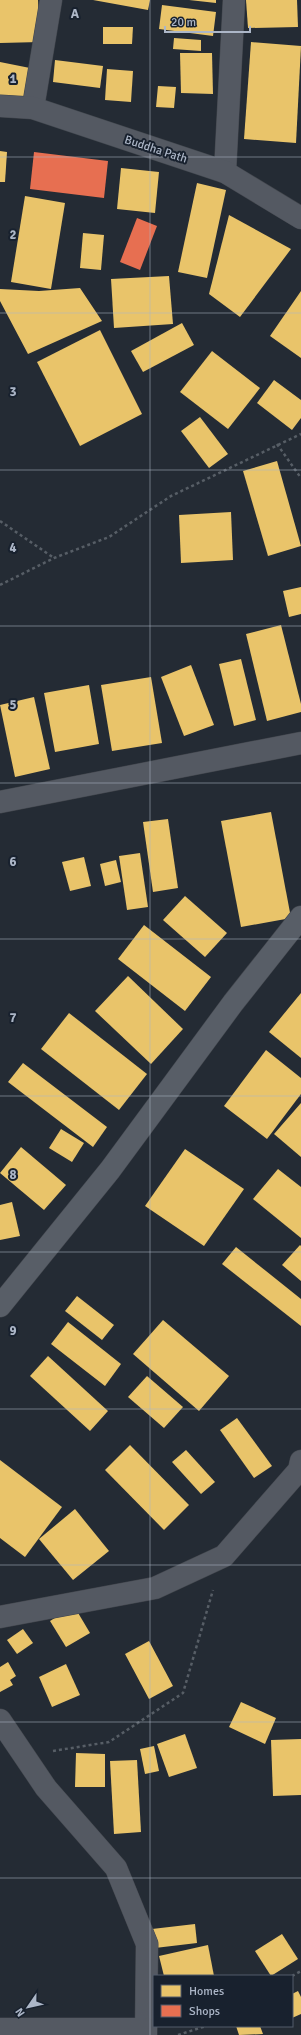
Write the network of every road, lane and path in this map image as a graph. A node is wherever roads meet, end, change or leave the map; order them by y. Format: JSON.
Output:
{"nodes":[{"id":1,"x":51,"y":0,"type":"edge"},
{"id":2,"x":234,"y":0,"type":"edge"},
{"id":3,"x":0,"y":106,"type":"edge"},
{"id":4,"x":33,"y":108,"type":"junction"},
{"id":5,"x":225,"y":172,"type":"junction"},
{"id":6,"x":301,"y":218,"type":"edge"},
{"id":7,"x":301,"y":434,"type":"edge"},
{"id":8,"x":277,"y":444,"type":"junction"},
{"id":9,"x":301,"y":478,"type":"edge"},
{"id":10,"x":0,"y":522,"type":"edge"},
{"id":11,"x":54,"y":558,"type":"junction"},
{"id":12,"x":0,"y":585,"type":"edge"},
{"id":13,"x":301,"y":743,"type":"edge"},
{"id":14,"x":0,"y":802,"type":"edge"},
{"id":15,"x":301,"y":917,"type":"edge"},
{"id":16,"x":0,"y":1305,"type":"edge"},
{"id":17,"x":301,"y":1460,"type":"edge"},
{"id":18,"x":224,"y":1556,"type":"junction"},
{"id":19,"x":0,"y":1617,"type":"edge"},
{"id":20,"x":0,"y":1720,"type":"edge"},
{"id":21,"x":24,"y":1756,"type":"junction"},
{"id":22,"x":203,"y":2027,"type":"edge"},
{"id":23,"x":0,"y":2029,"type":"edge"},
{"id":24,"x":145,"y":2032,"type":"edge"},
{"id":25,"x":178,"y":2035,"type":"edge"}],
"edges":[{"from":1,"to":4,"type":"street"},
{"from":2,"to":5,"type":"street"},
{"from":3,"to":4,"type":"street","name":"Buddha Path"},
{"from":4,"to":5,"type":"street","name":"Buddha Path"},
{"from":5,"to":6,"type":"street","name":"Buddha Path"},
{"from":7,"to":8,"type":"path"},
{"from":8,"to":9,"type":"path"},
{"from":8,"to":11,"type":"path"},
{"from":10,"to":11,"type":"path"},
{"from":11,"to":12,"type":"path"},
{"from":13,"to":14,"type":"street"},
{"from":15,"to":16,"type":"main road"},
{"from":17,"to":18,"type":"street"},
{"from":18,"to":19,"type":"street"},
{"from":18,"to":21,"type":"path"},
{"from":20,"to":21,"type":"street"},
{"from":21,"to":24,"type":"street"},
{"from":22,"to":25,"type":"path"},
{"from":23,"to":24,"type":"street"}]}
